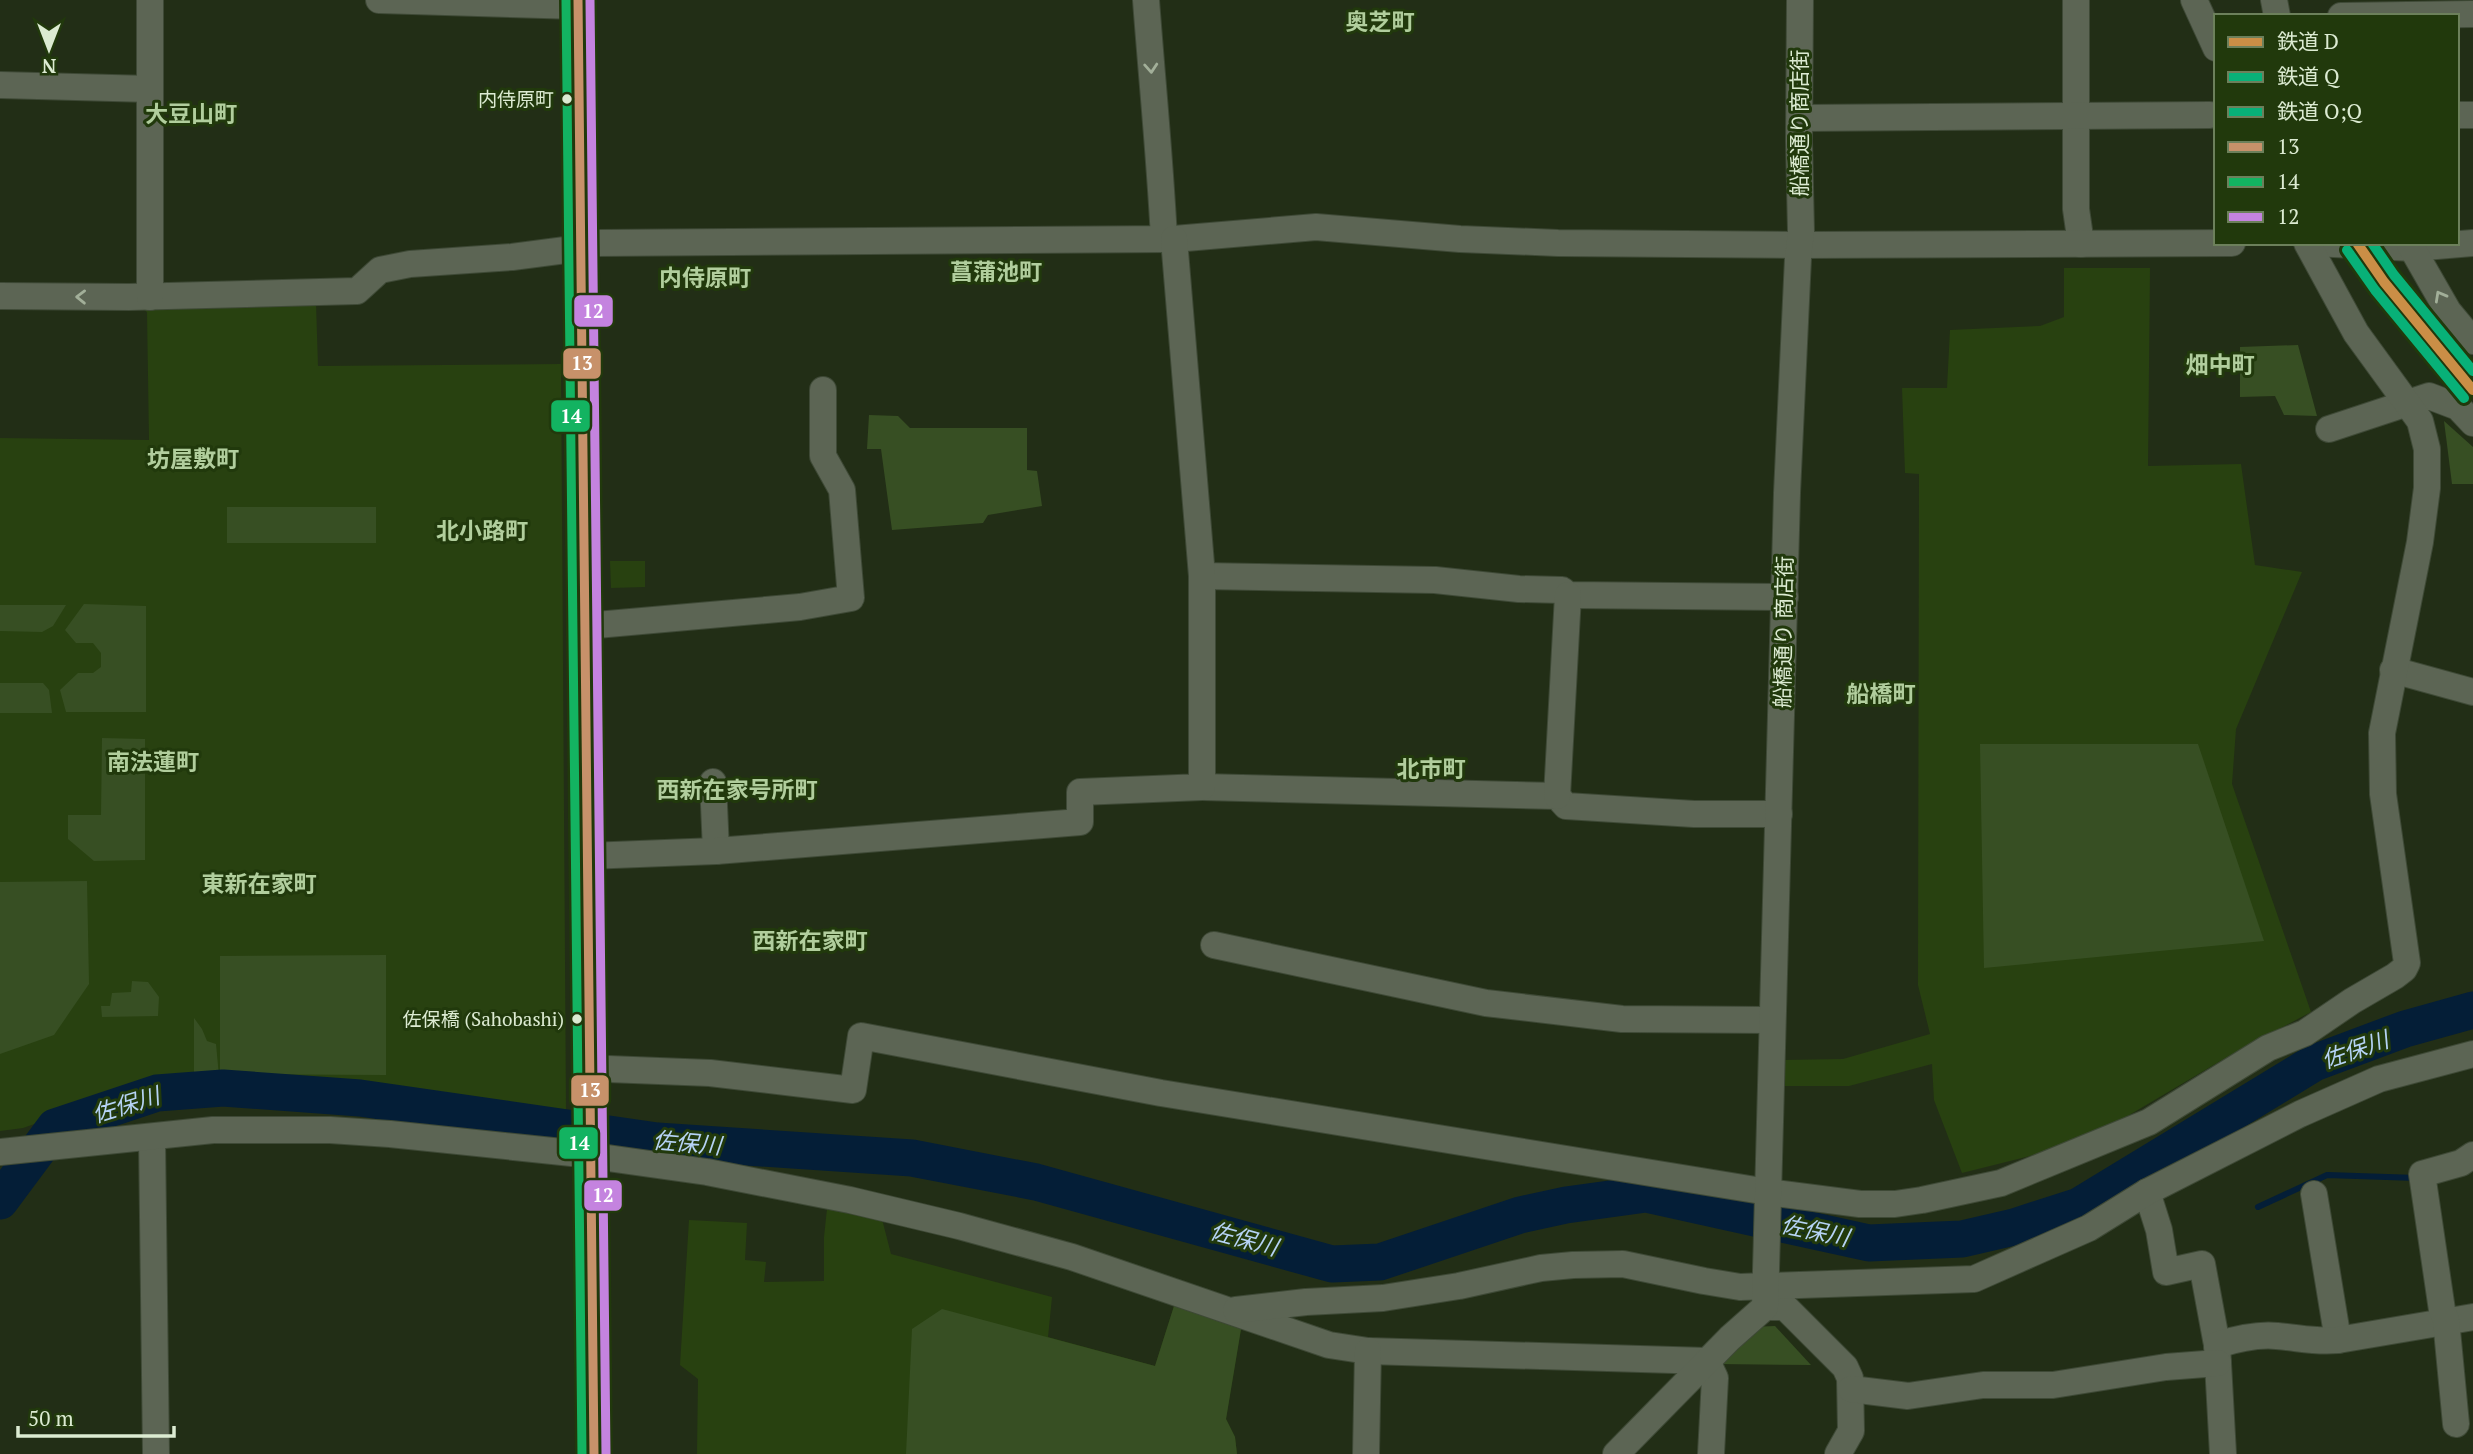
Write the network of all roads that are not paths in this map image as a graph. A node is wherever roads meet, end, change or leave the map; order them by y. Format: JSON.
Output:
{"nodes":[{"id":1,"x":150,"y":0,"type":"edge"},
{"id":2,"x":379,"y":0,"type":"edge"},
{"id":3,"x":1146,"y":0,"type":"edge"},
{"id":4,"x":1800,"y":0,"type":"edge"},
{"id":5,"x":2076,"y":0,"type":"edge"},
{"id":6,"x":578,"y":3,"type":"edge"},
{"id":7,"x":2186,"y":8,"type":"edge"},
{"id":8,"x":2214,"y":45,"type":"edge"},
{"id":9,"x":0,"y":85,"type":"edge"},
{"id":10,"x":150,"y":89,"type":"junction"},
{"id":11,"x":2210,"y":115,"type":"dead end"},
{"id":12,"x":2076,"y":117,"type":"junction"},
{"id":13,"x":1800,"y":118,"type":"junction"},
{"id":14,"x":1169,"y":239,"type":"junction"},
{"id":15,"x":2214,"y":243,"type":"edge"},
{"id":16,"x":2081,"y":244,"type":"junction"},
{"id":17,"x":1799,"y":245,"type":"junction"},
{"id":18,"x":2308,"y":245,"type":"edge"},
{"id":19,"x":2421,"y":245,"type":"edge"},
{"id":20,"x":581,"y":248,"type":"junction"},
{"id":21,"x":0,"y":296,"type":"edge"},
{"id":22,"x":150,"y":297,"type":"junction"},
{"id":23,"x":0,"y":313,"type":"edge"},
{"id":24,"x":2473,"y":341,"type":"edge"},
{"id":25,"x":822,"y":390,"type":"dead end"},
{"id":26,"x":2406,"y":403,"type":"junction"},
{"id":27,"x":2473,"y":423,"type":"edge"},
{"id":28,"x":2329,"y":429,"type":"dead end"},
{"id":29,"x":1202,"y":576,"type":"junction"},
{"id":30,"x":1568,"y":595,"type":"junction"},
{"id":31,"x":1785,"y":597,"type":"junction"},
{"id":32,"x":585,"y":626,"type":"junction"},
{"id":33,"x":2393,"y":670,"type":"junction"},
{"id":34,"x":2473,"y":692,"type":"edge"},
{"id":35,"x":713,"y":782,"type":"dead end"},
{"id":36,"x":1202,"y":787,"type":"junction"},
{"id":37,"x":1557,"y":796,"type":"junction"},
{"id":38,"x":1779,"y":814,"type":"junction"},
{"id":39,"x":716,"y":851,"type":"junction"},
{"id":40,"x":588,"y":856,"type":"junction"},
{"id":41,"x":1214,"y":945,"type":"dead end"},
{"id":42,"x":1771,"y":1020,"type":"junction"},
{"id":43,"x":2473,"y":1054,"type":"edge"},
{"id":44,"x":608,"y":1069,"type":"dead end"},
{"id":45,"x":152,"y":1138,"type":"junction"},
{"id":46,"x":590,"y":1151,"type":"junction"},
{"id":47,"x":6,"y":1152,"type":"edge"},
{"id":48,"x":2473,"y":1155,"type":"edge"},
{"id":49,"x":1768,"y":1192,"type":"junction"},
{"id":50,"x":2147,"y":1192,"type":"junction"},
{"id":51,"x":2314,"y":1194,"type":"dead end"},
{"id":52,"x":1765,"y":1297,"type":"junction"},
{"id":53,"x":1226,"y":1311,"type":"junction"},
{"id":54,"x":2473,"y":1317,"type":"edge"},
{"id":55,"x":2446,"y":1320,"type":"junction"},
{"id":56,"x":2337,"y":1340,"type":"junction"},
{"id":57,"x":1368,"y":1351,"type":"junction"},
{"id":58,"x":2218,"y":1354,"type":"junction"},
{"id":59,"x":1707,"y":1361,"type":"junction"},
{"id":60,"x":1851,"y":1389,"type":"junction"},
{"id":61,"x":2456,"y":1424,"type":"dead end"},
{"id":62,"x":156,"y":1454,"type":"edge"},
{"id":63,"x":594,"y":1454,"type":"edge"},
{"id":64,"x":1366,"y":1454,"type":"edge"},
{"id":65,"x":1616,"y":1454,"type":"edge"},
{"id":66,"x":1711,"y":1454,"type":"edge"},
{"id":67,"x":1839,"y":1454,"type":"edge"},
{"id":68,"x":2223,"y":1454,"type":"edge"}],
"edges":[{"from":1,"to":10,"type":"street"},
{"from":2,"to":6,"type":"street"},
{"from":3,"to":14,"type":"street","one_way":true},
{"from":4,"to":13,"type":"street","name":"船橋通り商店街"},
{"from":5,"to":12,"type":"street"},
{"from":6,"to":20,"type":"street"},
{"from":7,"to":8,"type":"street"},
{"from":9,"to":10,"type":"street"},
{"from":10,"to":22,"type":"street"},
{"from":11,"to":12,"type":"street"},
{"from":12,"to":13,"type":"street"},
{"from":12,"to":16,"type":"street"},
{"from":13,"to":17,"type":"street","name":"船橋通り商店街"},
{"from":14,"to":17,"type":"street"},
{"from":14,"to":20,"type":"street"},
{"from":14,"to":29,"type":"street"},
{"from":15,"to":16,"type":"street"},
{"from":16,"to":17,"type":"street"},
{"from":17,"to":31,"type":"street","name":"船橋通り 商店街"},
{"from":18,"to":26,"type":"street"},
{"from":24,"to":19,"type":"street","one_way":true},
{"from":20,"to":22,"type":"street"},
{"from":20,"to":32,"type":"street"},
{"from":22,"to":21,"type":"street","one_way":true},
{"from":21,"to":23,"type":"street"},
{"from":25,"to":32,"type":"street"},
{"from":26,"to":27,"type":"street"},
{"from":26,"to":28,"type":"street"},
{"from":26,"to":33,"type":"street"},
{"from":29,"to":30,"type":"street"},
{"from":29,"to":36,"type":"street"},
{"from":30,"to":31,"type":"street"},
{"from":30,"to":37,"type":"street"},
{"from":31,"to":38,"type":"street","name":"船橋通り 商店街"},
{"from":32,"to":40,"type":"street"},
{"from":33,"to":34,"type":"street"},
{"from":33,"to":49,"type":"street"},
{"from":35,"to":39,"type":"street"},
{"from":36,"to":37,"type":"street"},
{"from":36,"to":39,"type":"street"},
{"from":37,"to":38,"type":"street"},
{"from":38,"to":42,"type":"street","name":"船橋通り 商店街"},
{"from":39,"to":40,"type":"street"},
{"from":40,"to":46,"type":"street"},
{"from":41,"to":42,"type":"street"},
{"from":42,"to":49,"type":"street","name":"船橋通り 商店街"},
{"from":43,"to":50,"type":"street"},
{"from":44,"to":49,"type":"street"},
{"from":45,"to":46,"type":"street"},
{"from":45,"to":47,"type":"street"},
{"from":45,"to":62,"type":"street"},
{"from":46,"to":53,"type":"street"},
{"from":46,"to":63,"type":"street"},
{"from":48,"to":55,"type":"street"},
{"from":49,"to":52,"type":"street","name":"船橋通り 商店街"},
{"from":50,"to":52,"type":"street"},
{"from":50,"to":58,"type":"street"},
{"from":51,"to":56,"type":"street"},
{"from":52,"to":53,"type":"street"},
{"from":52,"to":59,"type":"street"},
{"from":52,"to":60,"type":"street"},
{"from":53,"to":57,"type":"street"},
{"from":54,"to":55,"type":"street"},
{"from":55,"to":56,"type":"street"},
{"from":55,"to":61,"type":"street"},
{"from":56,"to":58,"type":"street"},
{"from":57,"to":59,"type":"street"},
{"from":57,"to":64,"type":"street"},
{"from":58,"to":60,"type":"street"},
{"from":58,"to":68,"type":"street"},
{"from":59,"to":65,"type":"street"},
{"from":59,"to":66,"type":"street"},
{"from":60,"to":67,"type":"street"}]}
